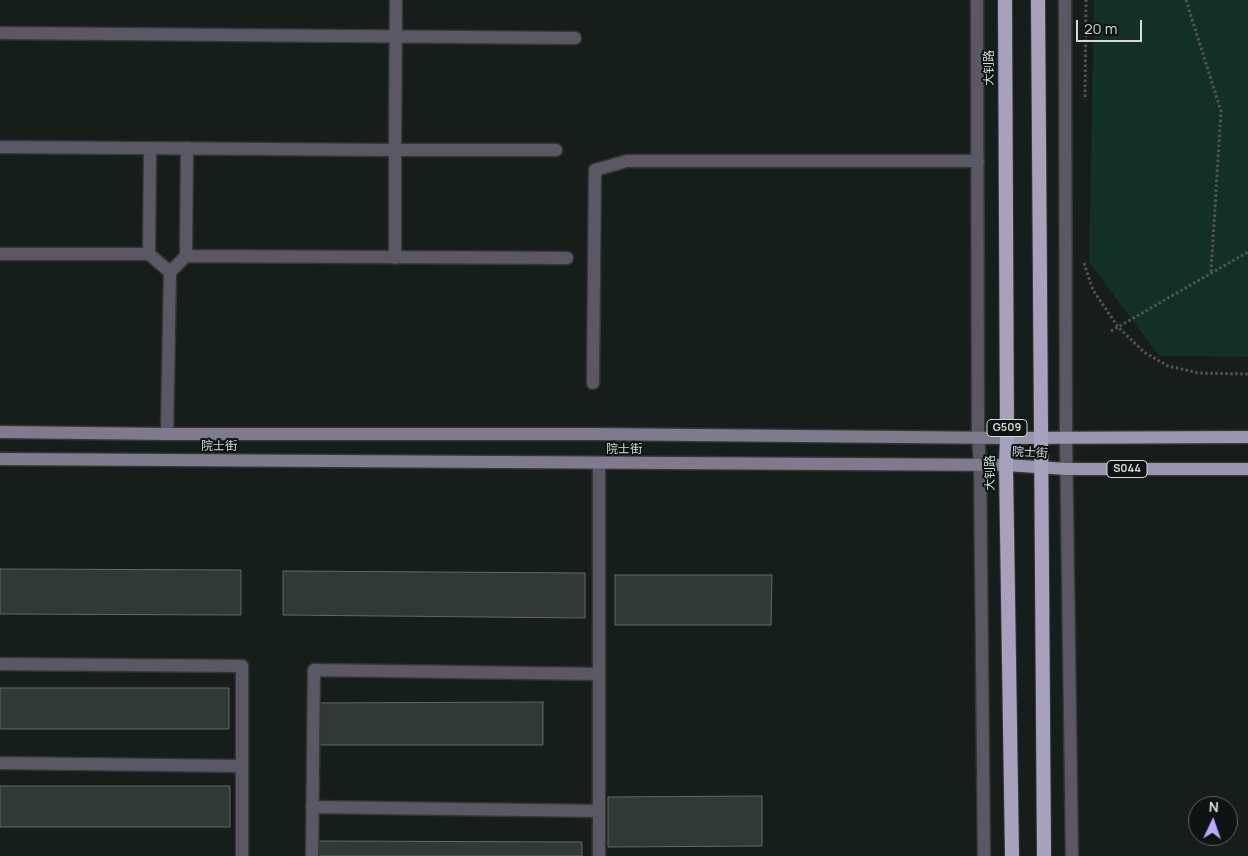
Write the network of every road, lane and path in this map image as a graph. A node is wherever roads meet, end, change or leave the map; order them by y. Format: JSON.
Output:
{"nodes":[{"id":1,"x":396,"y":0,"type":"edge"},
{"id":2,"x":977,"y":0,"type":"edge"},
{"id":3,"x":1005,"y":0,"type":"edge"},
{"id":4,"x":1038,"y":0,"type":"edge"},
{"id":5,"x":1064,"y":0,"type":"edge"},
{"id":6,"x":1086,"y":0,"type":"edge"},
{"id":7,"x":1186,"y":0,"type":"edge"},
{"id":8,"x":0,"y":33,"type":"edge"},
{"id":9,"x":396,"y":37,"type":"junction"},
{"id":10,"x":575,"y":38,"type":"dead end"},
{"id":11,"x":1085,"y":100,"type":"dead end"},
{"id":12,"x":0,"y":147,"type":"edge"},
{"id":13,"x":150,"y":148,"type":"junction"},
{"id":14,"x":187,"y":148,"type":"junction"},
{"id":15,"x":395,"y":150,"type":"junction"},
{"id":16,"x":556,"y":150,"type":"dead end"},
{"id":17,"x":978,"y":161,"type":"junction"},
{"id":18,"x":1248,"y":252,"type":"edge"},
{"id":19,"x":0,"y":254,"type":"edge"},
{"id":20,"x":148,"y":254,"type":"junction"},
{"id":21,"x":186,"y":256,"type":"junction"},
{"id":22,"x":394,"y":258,"type":"junction"},
{"id":23,"x":567,"y":258,"type":"dead end"},
{"id":24,"x":1083,"y":259,"type":"dead end"},
{"id":25,"x":170,"y":272,"type":"junction"},
{"id":26,"x":1211,"y":272,"type":"junction"},
{"id":27,"x":1118,"y":327,"type":"junction"},
{"id":28,"x":1111,"y":331,"type":"dead end"},
{"id":29,"x":1248,"y":374,"type":"edge"},
{"id":30,"x":593,"y":384,"type":"dead end"},
{"id":31,"x":0,"y":432,"type":"edge"},
{"id":32,"x":167,"y":434,"type":"junction"},
{"id":33,"x":978,"y":437,"type":"junction"},
{"id":34,"x":1040,"y":437,"type":"junction"},
{"id":35,"x":1066,"y":437,"type":"junction"},
{"id":36,"x":1007,"y":438,"type":"junction"},
{"id":37,"x":1248,"y":438,"type":"edge"},
{"id":38,"x":0,"y":458,"type":"edge"},
{"id":39,"x":599,"y":463,"type":"junction"},
{"id":40,"x":980,"y":465,"type":"junction"},
{"id":41,"x":1006,"y":465,"type":"junction"},
{"id":42,"x":1041,"y":467,"type":"junction"},
{"id":43,"x":1067,"y":469,"type":"junction"},
{"id":44,"x":1248,"y":470,"type":"edge"},
{"id":45,"x":0,"y":664,"type":"edge"},
{"id":46,"x":599,"y":674,"type":"junction"},
{"id":47,"x":0,"y":763,"type":"edge"},
{"id":48,"x":242,"y":766,"type":"junction"},
{"id":49,"x":312,"y":807,"type":"junction"},
{"id":50,"x":599,"y":811,"type":"junction"},
{"id":51,"x":242,"y":856,"type":"edge"},
{"id":52,"x":312,"y":856,"type":"edge"},
{"id":53,"x":599,"y":856,"type":"edge"},
{"id":54,"x":984,"y":856,"type":"edge"},
{"id":55,"x":1012,"y":856,"type":"edge"},
{"id":56,"x":1044,"y":856,"type":"edge"},
{"id":57,"x":1072,"y":856,"type":"edge"}],
"edges":[{"from":1,"to":9,"type":"street"},
{"from":2,"to":17,"type":"street"},
{"from":3,"to":36,"type":"highway","name":"大钊路","number":"G509"},
{"from":4,"to":34,"type":"highway","number":"G509"},
{"from":5,"to":35,"type":"street"},
{"from":6,"to":11,"type":"path"},
{"from":7,"to":26,"type":"path"},
{"from":8,"to":9,"type":"street"},
{"from":9,"to":10,"type":"street"},
{"from":9,"to":15,"type":"street"},
{"from":12,"to":13,"type":"street"},
{"from":13,"to":14,"type":"street"},
{"from":13,"to":20,"type":"street"},
{"from":14,"to":15,"type":"street"},
{"from":14,"to":21,"type":"street"},
{"from":15,"to":16,"type":"street"},
{"from":15,"to":22,"type":"street"},
{"from":17,"to":30,"type":"street"},
{"from":17,"to":33,"type":"street"},
{"from":18,"to":26,"type":"path"},
{"from":19,"to":20,"type":"street"},
{"from":20,"to":25,"type":"street"},
{"from":21,"to":22,"type":"street"},
{"from":21,"to":25,"type":"street"},
{"from":22,"to":23,"type":"street"},
{"from":24,"to":27,"type":"path"},
{"from":25,"to":32,"type":"street"},
{"from":26,"to":27,"type":"path"},
{"from":27,"to":28,"type":"path"},
{"from":27,"to":29,"type":"path"},
{"from":31,"to":32,"type":"main road","name":"院士街"},
{"from":32,"to":33,"type":"main road","name":"院士街"},
{"from":33,"to":36,"type":"main road","name":"院士街"},
{"from":33,"to":40,"type":"street"},
{"from":34,"to":35,"type":"main road","name":"院士街"},
{"from":34,"to":36,"type":"main road","name":"院士街"},
{"from":34,"to":42,"type":"highway","number":"G509"},
{"from":35,"to":37,"type":"main road","name":"院士街"},
{"from":35,"to":43,"type":"street"},
{"from":36,"to":41,"type":"highway","name":"大钊路","number":"G509"},
{"from":38,"to":39,"type":"main road","name":"院士街"},
{"from":39,"to":40,"type":"main road","name":"院士街"},
{"from":39,"to":46,"type":"street"},
{"from":40,"to":41,"type":"main road","name":"院士街"},
{"from":40,"to":54,"type":"street"},
{"from":41,"to":42,"type":"main road","name":"院士街","number":"S044"},
{"from":41,"to":55,"type":"highway","name":"大钊路","number":"G509"},
{"from":42,"to":43,"type":"main road","name":"院士街","number":"S044"},
{"from":42,"to":56,"type":"highway","number":"G509"},
{"from":43,"to":44,"type":"main road","name":"院士街","number":"S044"},
{"from":43,"to":57,"type":"street"},
{"from":45,"to":48,"type":"street"},
{"from":46,"to":49,"type":"street"},
{"from":46,"to":50,"type":"street"},
{"from":47,"to":48,"type":"street"},
{"from":48,"to":51,"type":"street"},
{"from":49,"to":50,"type":"street"},
{"from":49,"to":52,"type":"street"},
{"from":50,"to":53,"type":"street"}]}
